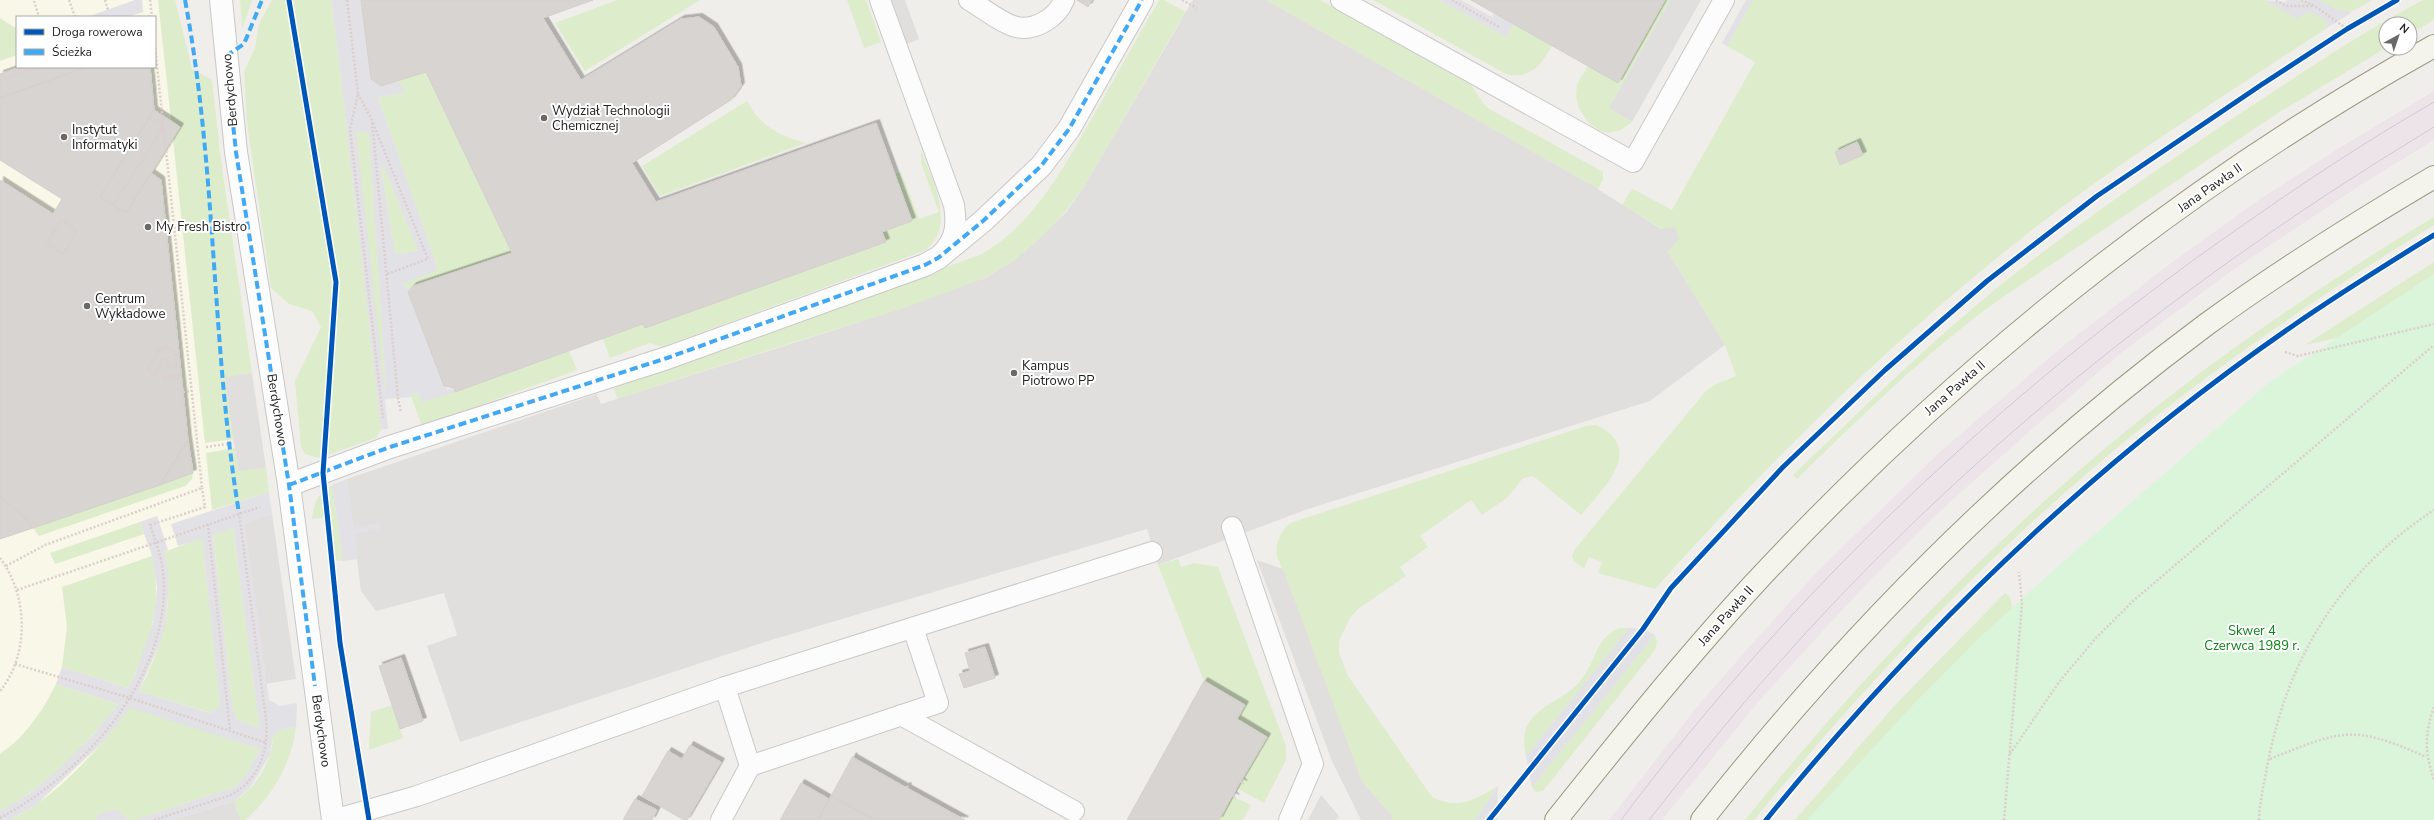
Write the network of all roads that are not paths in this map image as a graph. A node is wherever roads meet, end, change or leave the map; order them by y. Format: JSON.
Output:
{"nodes":[{"id":1,"x":221,"y":0,"type":"edge"},
{"id":2,"x":880,"y":0,"type":"edge"},
{"id":3,"x":969,"y":0,"type":"edge"},
{"id":4,"x":1064,"y":0,"type":"edge"},
{"id":5,"x":1142,"y":0,"type":"edge"},
{"id":6,"x":1341,"y":0,"type":"edge"},
{"id":7,"x":1724,"y":0,"type":"edge"},
{"id":8,"x":2434,"y":46,"type":"edge"},
{"id":9,"x":2434,"y":177,"type":"edge"},
{"id":10,"x":938,"y":258,"type":"junction"},
{"id":11,"x":289,"y":485,"type":"junction"},
{"id":12,"x":1232,"y":527,"type":"dead end"},
{"id":13,"x":1152,"y":552,"type":"dead end"},
{"id":14,"x":913,"y":628,"type":"junction"},
{"id":15,"x":725,"y":687,"type":"junction"},
{"id":16,"x":901,"y":715,"type":"junction"},
{"id":17,"x":750,"y":766,"type":"junction"},
{"id":18,"x":1074,"y":811,"type":"dead end"},
{"id":19,"x":333,"y":820,"type":"edge"},
{"id":20,"x":721,"y":820,"type":"edge"},
{"id":21,"x":1289,"y":820,"type":"edge"},
{"id":22,"x":1556,"y":820,"type":"edge"},
{"id":23,"x":1702,"y":820,"type":"edge"}],
"edges":[{"from":1,"to":11,"type":"street","name":"Berdychowo"},
{"from":2,"to":10,"type":"lane"},
{"from":3,"to":4,"type":"lane"},
{"from":5,"to":10,"type":"street"},
{"from":6,"to":7,"type":"lane"},
{"from":8,"to":22,"type":"main road","name":"Jana Pawła II"},
{"from":9,"to":23,"type":"main road"},
{"from":10,"to":11,"type":"street"},
{"from":11,"to":19,"type":"street","name":"Berdychowo"},
{"from":12,"to":21,"type":"lane"},
{"from":13,"to":14,"type":"lane"},
{"from":14,"to":15,"type":"lane"},
{"from":14,"to":16,"type":"lane"},
{"from":15,"to":17,"type":"lane"},
{"from":15,"to":19,"type":"lane"},
{"from":16,"to":17,"type":"lane"},
{"from":16,"to":18,"type":"lane"},
{"from":17,"to":20,"type":"lane"}]}
